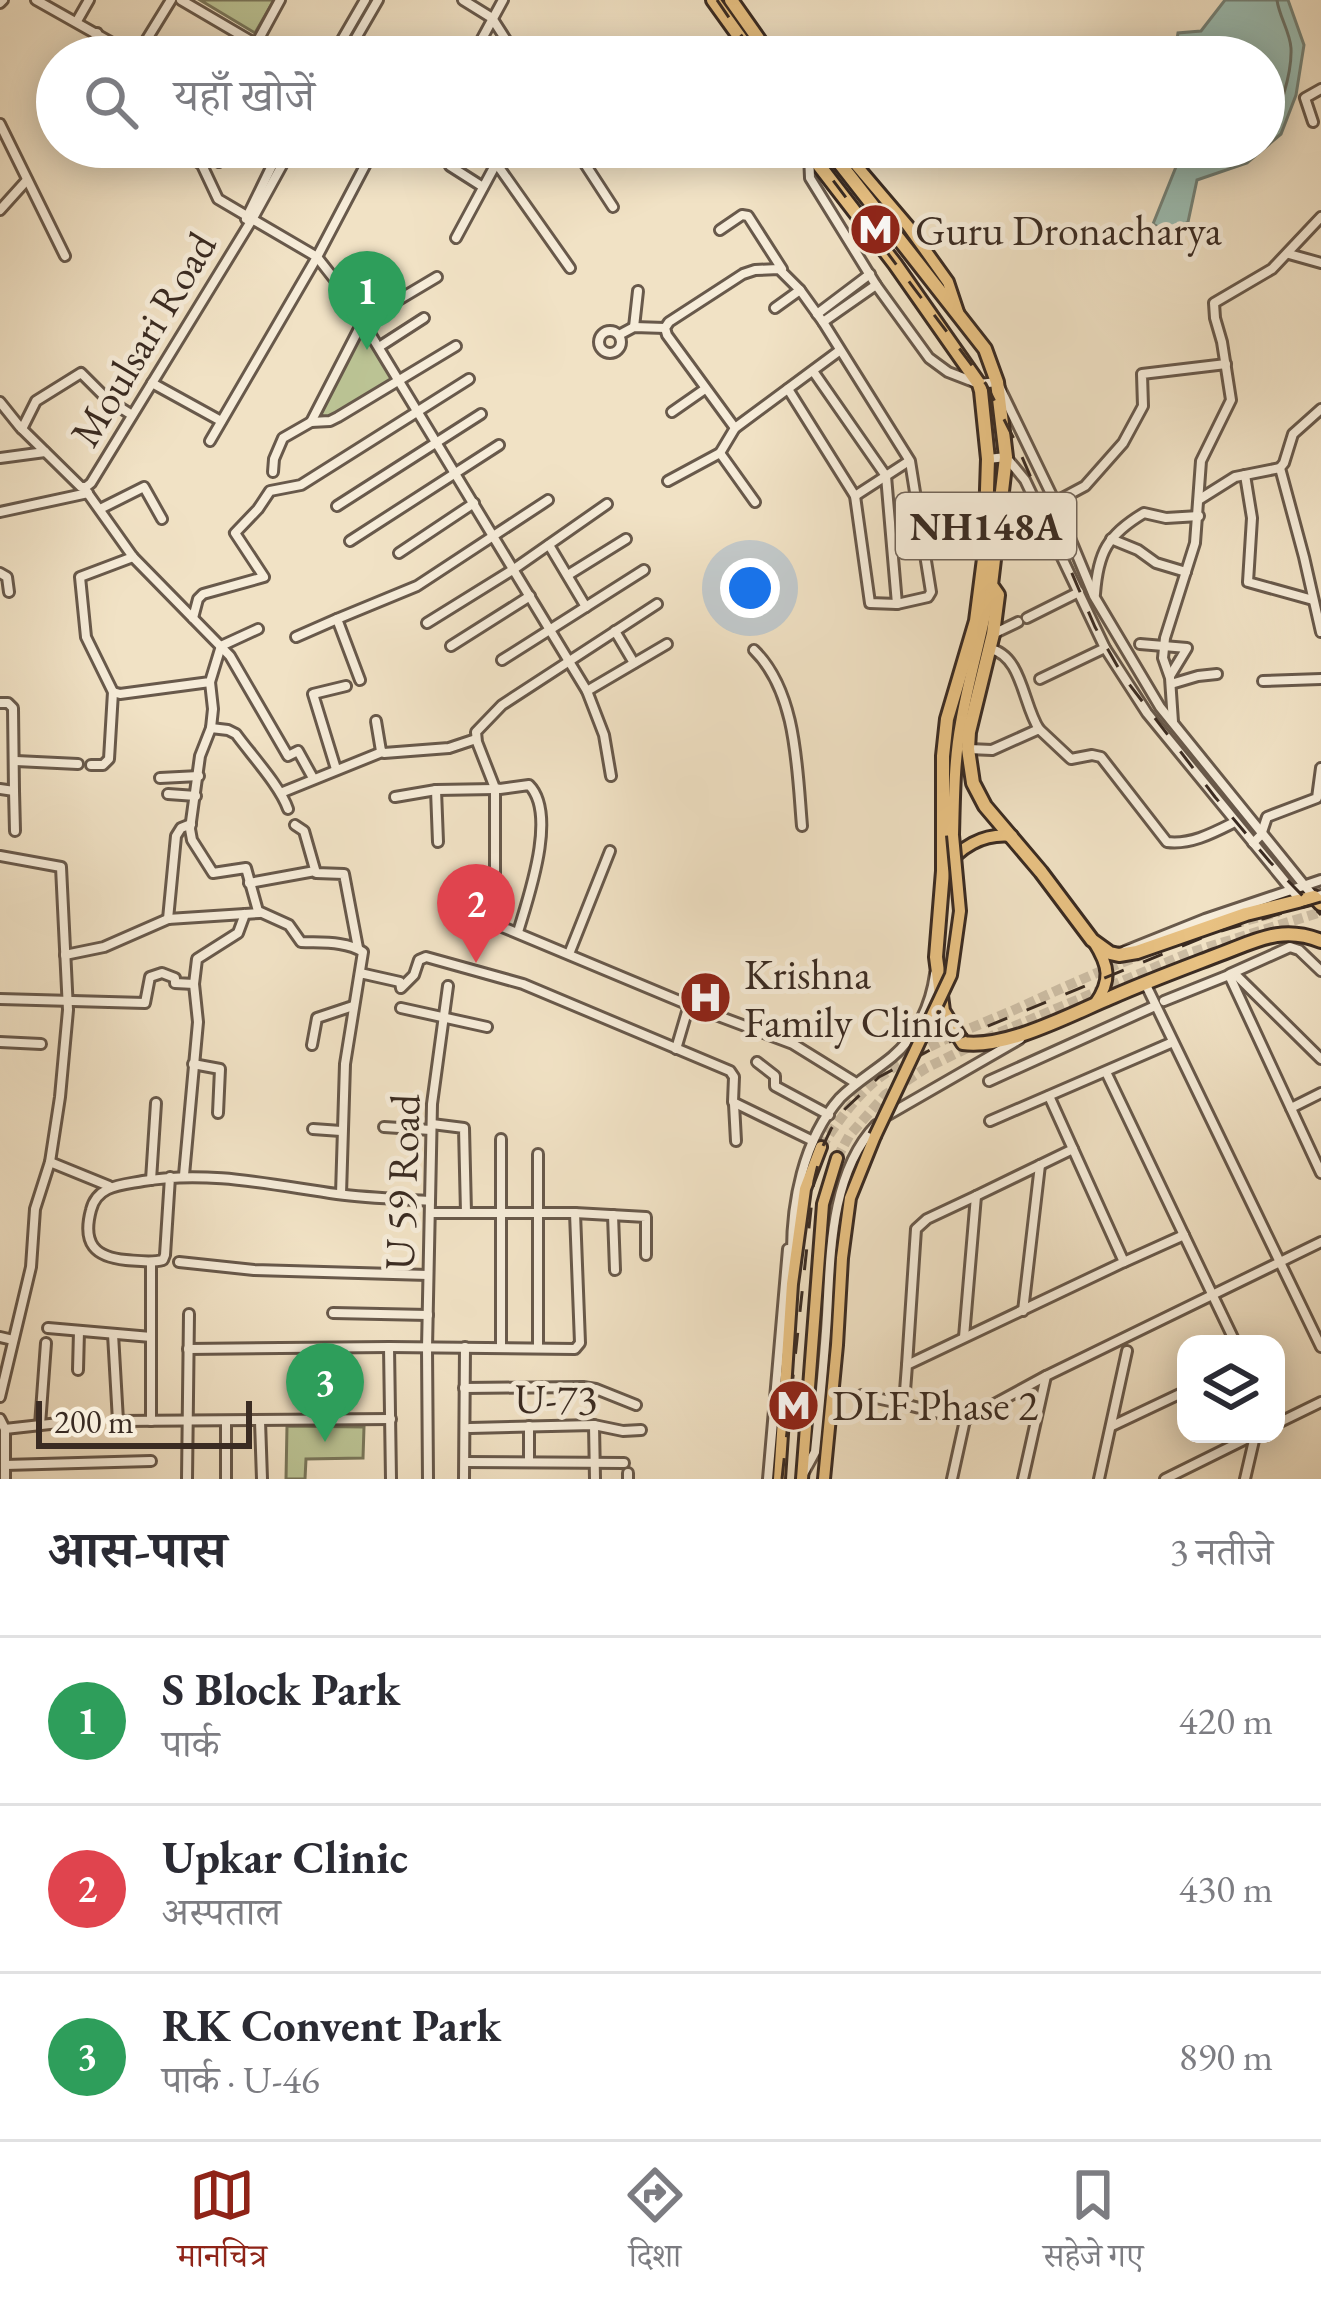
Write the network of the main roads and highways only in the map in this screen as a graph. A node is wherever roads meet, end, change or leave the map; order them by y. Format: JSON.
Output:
{"nodes":[{"id":1,"x":713,"y":0,"type":"edge"},
{"id":2,"x":731,"y":0,"type":"edge"},
{"id":3,"x":739,"y":36,"type":"edge"},
{"id":4,"x":756,"y":36,"type":"edge"},
{"id":5,"x":821,"y":168,"type":"edge"},
{"id":6,"x":845,"y":168,"type":"edge"},
{"id":7,"x":991,"y":585,"type":"junction"},
{"id":8,"x":1012,"y":836,"type":"junction"},
{"id":9,"x":943,"y":871,"type":"junction"},
{"id":10,"x":1309,"y":895,"type":"edge"},
{"id":11,"x":1092,"y":940,"type":"junction"},
{"id":12,"x":1321,"y":940,"type":"edge"},
{"id":13,"x":1095,"y":1004,"type":"junction"},
{"id":14,"x":817,"y":1144,"type":"tunnel mouth"},
{"id":15,"x":837,"y":1158,"type":"tunnel mouth"},
{"id":16,"x":785,"y":1370,"type":"junction"},
{"id":17,"x":776,"y":1384,"type":"road end"},
{"id":18,"x":802,"y":1477,"type":"edge"},
{"id":19,"x":779,"y":1479,"type":"edge"},
{"id":20,"x":824,"y":1479,"type":"edge"}],
"edges":[{"from":1,"to":3,"type":"highway"},
{"from":2,"to":4,"type":"highway"},
{"from":5,"to":9,"type":"highway","number":"NH148A"},
{"from":6,"to":7,"type":"highway","number":"NH148A"},
{"from":7,"to":8,"type":"highway","number":"NH148A"},
{"from":7,"to":20,"type":"main road","bridge":true},
{"from":8,"to":9,"type":"main road"},
{"from":8,"to":11,"type":"highway","number":"NH148A"},
{"from":9,"to":13,"type":"highway","number":"NH148A"},
{"from":10,"to":11,"type":"highway","number":"NH148A"},
{"from":11,"to":13,"type":"main road"},
{"from":12,"to":13,"type":"highway","number":"NH148A"},
{"from":14,"to":16,"type":"main road"},
{"from":15,"to":18,"type":"main road"},
{"from":16,"to":17,"type":"main road"},
{"from":16,"to":19,"type":"main road"}]}
